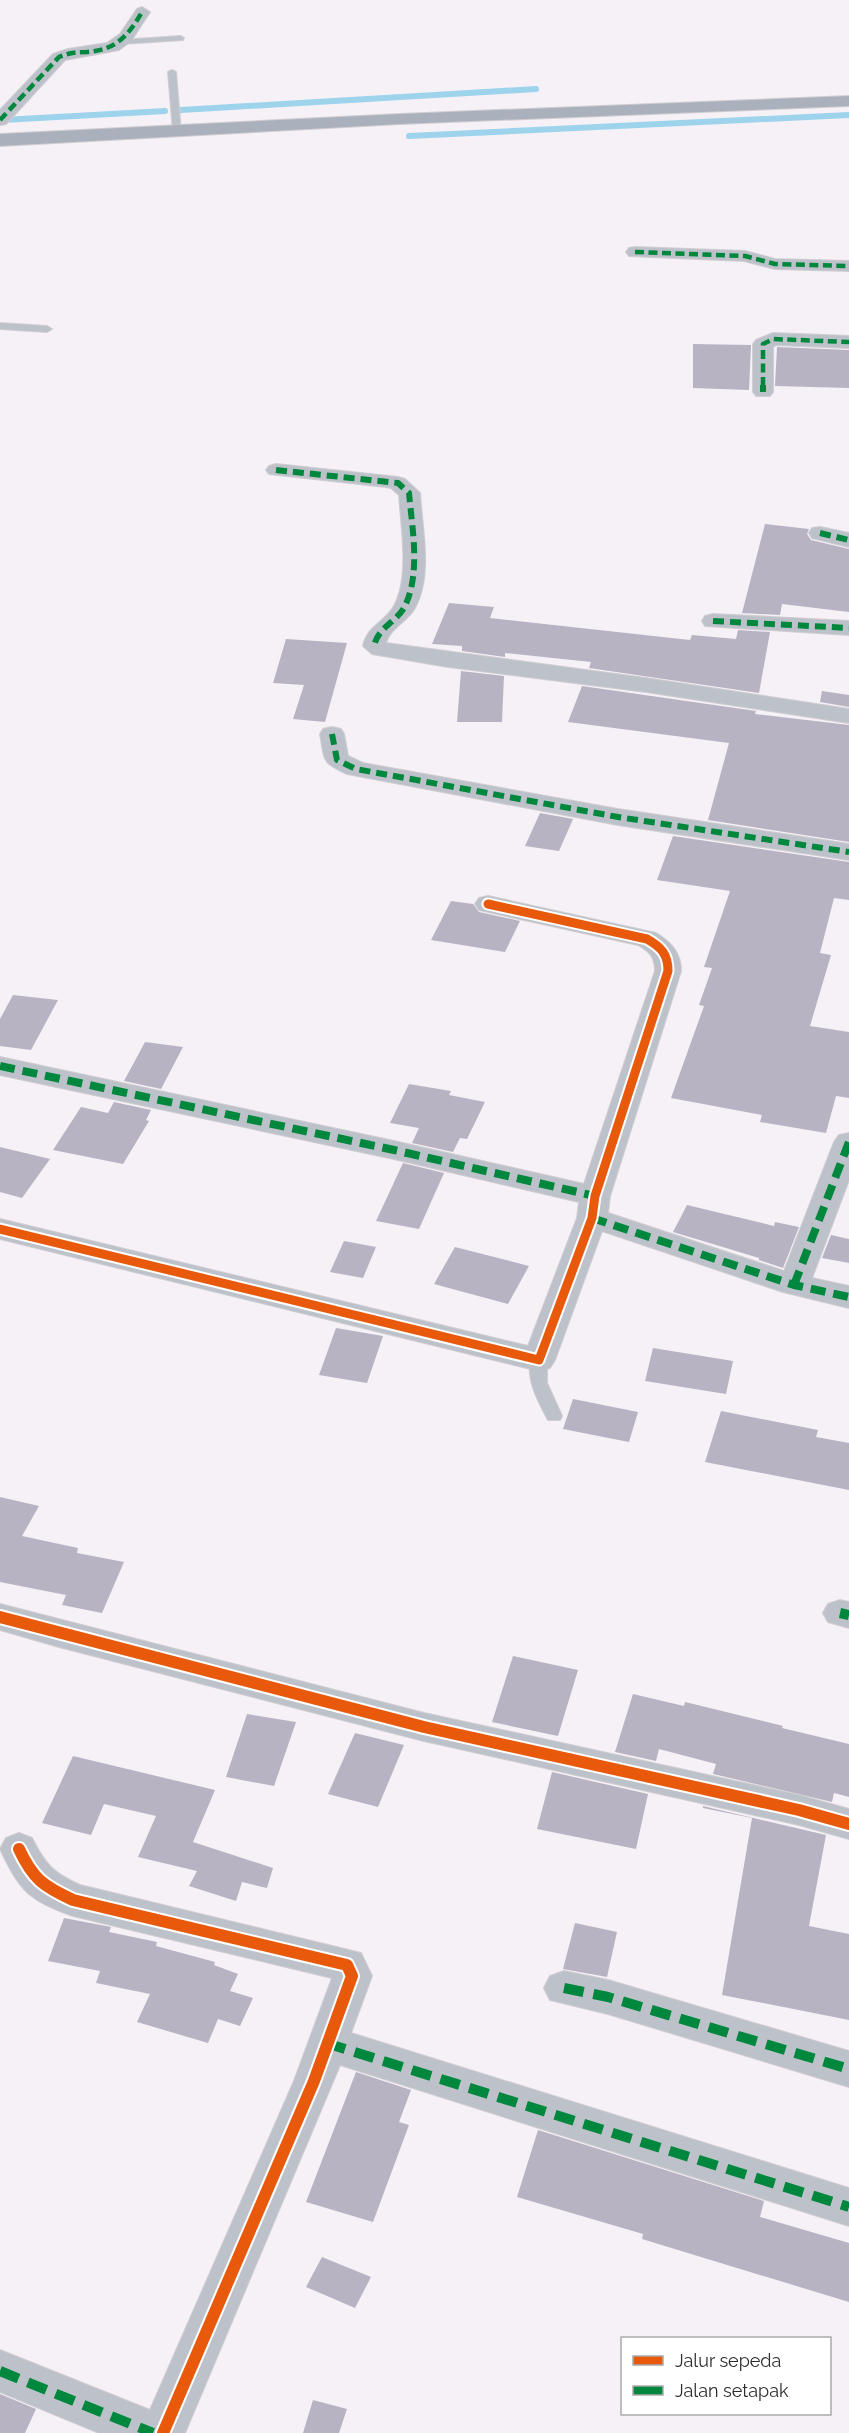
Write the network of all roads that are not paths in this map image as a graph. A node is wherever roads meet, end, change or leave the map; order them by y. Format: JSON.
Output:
{"nodes":[{"id":1,"x":142,"y":12,"type":"dead end"},
{"id":2,"x":180,"y":38,"type":"dead end"},
{"id":3,"x":121,"y":42,"type":"junction"},
{"id":4,"x":172,"y":72,"type":"dead end"},
{"id":5,"x":849,"y":101,"type":"edge"},
{"id":6,"x":0,"y":120,"type":"edge"},
{"id":7,"x":177,"y":132,"type":"junction"},
{"id":8,"x":0,"y":140,"type":"edge"},
{"id":9,"x":635,"y":252,"type":"dead end"},
{"id":10,"x":849,"y":266,"type":"edge"},
{"id":11,"x":0,"y":326,"type":"edge"},
{"id":12,"x":47,"y":329,"type":"dead end"},
{"id":13,"x":849,"y":342,"type":"edge"},
{"id":14,"x":763,"y":392,"type":"dead end"},
{"id":15,"x":276,"y":471,"type":"dead end"},
{"id":16,"x":820,"y":533,"type":"dead end"},
{"id":17,"x":849,"y":540,"type":"edge"},
{"id":18,"x":713,"y":621,"type":"dead end"},
{"id":19,"x":849,"y":628,"type":"edge"},
{"id":20,"x":849,"y":716,"type":"edge"},
{"id":21,"x":332,"y":734,"type":"dead end"},
{"id":22,"x":849,"y":852,"type":"edge"},
{"id":23,"x":488,"y":904,"type":"dead end"},
{"id":24,"x":0,"y":1066,"type":"edge"},
{"id":25,"x":849,"y":1142,"type":"edge"},
{"id":26,"x":593,"y":1207,"type":"junction"},
{"id":27,"x":0,"y":1229,"type":"edge"},
{"id":28,"x":794,"y":1285,"type":"junction"},
{"id":29,"x":849,"y":1297,"type":"edge"},
{"id":30,"x":540,"y":1360,"type":"junction"},
{"id":31,"x":554,"y":1416,"type":"dead end"},
{"id":32,"x":0,"y":1617,"type":"edge"},
{"id":33,"x":849,"y":1824,"type":"edge"},
{"id":34,"x":19,"y":1849,"type":"dead end"},
{"id":35,"x":564,"y":1988,"type":"dead end"},
{"id":36,"x":326,"y":2043,"type":"junction"},
{"id":37,"x":849,"y":2069,"type":"edge"},
{"id":38,"x":849,"y":2207,"type":"edge"},
{"id":39,"x":0,"y":2372,"type":"edge"},
{"id":40,"x":153,"y":2433,"type":"edge"},
{"id":41,"x":163,"y":2433,"type":"edge"}],
"edges":[{"from":1,"to":3,"type":"street"},
{"from":2,"to":3,"type":"lane"},
{"from":3,"to":6,"type":"street"},
{"from":4,"to":7,"type":"lane"},
{"from":5,"to":7,"type":"main road"},
{"from":7,"to":8,"type":"main road"},
{"from":9,"to":10,"type":"street"},
{"from":11,"to":12,"type":"lane"},
{"from":13,"to":14,"type":"street"},
{"from":15,"to":20,"type":"street"},
{"from":16,"to":17,"type":"street"},
{"from":18,"to":19,"type":"street"},
{"from":21,"to":22,"type":"street"},
{"from":23,"to":26,"type":"street"},
{"from":24,"to":26,"type":"street"},
{"from":25,"to":28,"type":"street"},
{"from":26,"to":28,"type":"street"},
{"from":26,"to":30,"type":"street"},
{"from":27,"to":30,"type":"street"},
{"from":28,"to":29,"type":"street"},
{"from":30,"to":31,"type":"lane"},
{"from":32,"to":33,"type":"street"},
{"from":34,"to":36,"type":"street"},
{"from":35,"to":37,"type":"street"},
{"from":36,"to":38,"type":"street"},
{"from":36,"to":41,"type":"street"},
{"from":39,"to":40,"type":"street"}]}
